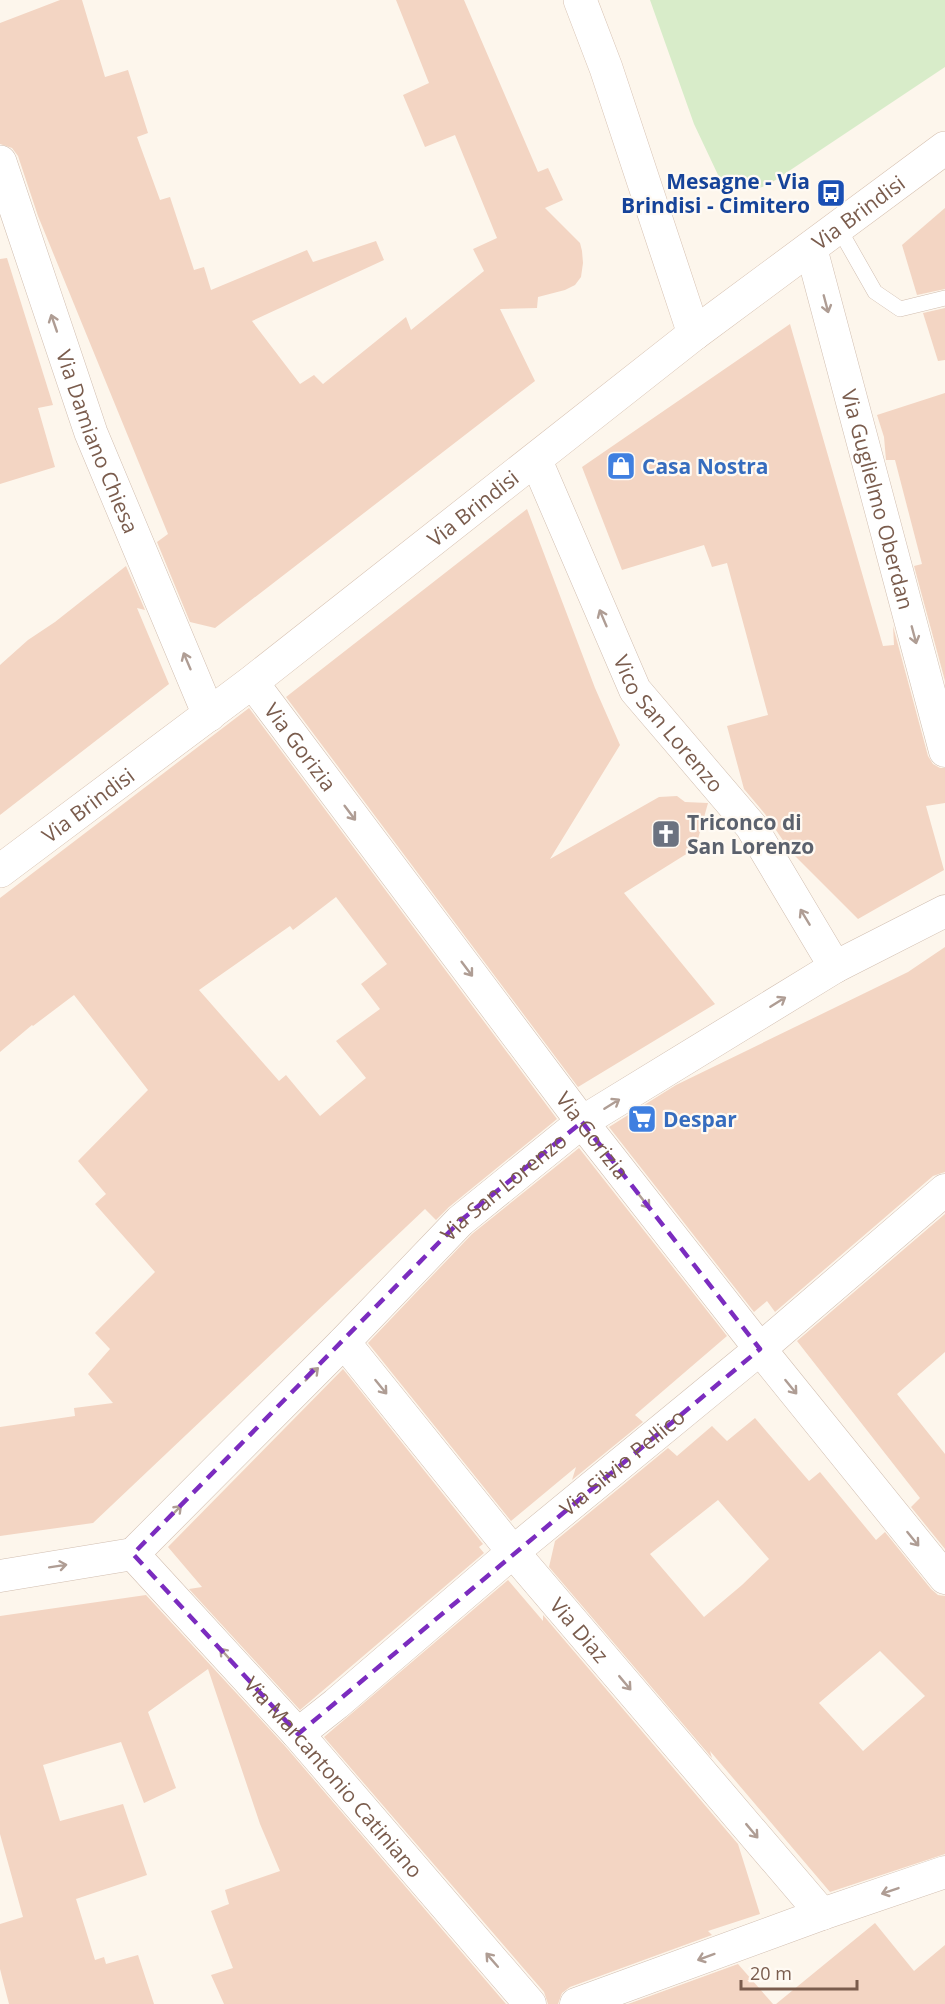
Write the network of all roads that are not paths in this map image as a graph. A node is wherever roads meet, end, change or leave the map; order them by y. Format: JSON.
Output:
{"nodes":[{"id":1,"x":580,"y":0,"type":"edge"},
{"id":2,"x":945,"y":147,"type":"edge"},
{"id":3,"x":0,"y":162,"type":"edge"},
{"id":4,"x":838,"y":227,"type":"junction"},
{"id":5,"x":811,"y":248,"type":"junction"},
{"id":6,"x":945,"y":298,"type":"edge"},
{"id":7,"x":694,"y":334,"type":"junction"},
{"id":8,"x":536,"y":460,"type":"junction"},
{"id":9,"x":252,"y":682,"type":"junction"},
{"id":10,"x":209,"y":715,"type":"junction"},
{"id":11,"x":945,"y":751,"type":"edge"},
{"id":12,"x":0,"y":871,"type":"edge"},
{"id":13,"x":945,"y":911,"type":"edge"},
{"id":14,"x":835,"y":967,"type":"junction"},
{"id":15,"x":582,"y":1122,"type":"junction"},
{"id":16,"x":945,"y":1190,"type":"edge"},
{"id":17,"x":344,"y":1342,"type":"junction"},
{"id":18,"x":760,"y":1349,"type":"junction"},
{"id":19,"x":513,"y":1552,"type":"junction"},
{"id":20,"x":134,"y":1554,"type":"junction"},
{"id":21,"x":0,"y":1576,"type":"edge"},
{"id":22,"x":945,"y":1578,"type":"edge"},
{"id":23,"x":298,"y":1734,"type":"junction"},
{"id":24,"x":945,"y":1872,"type":"edge"},
{"id":25,"x":822,"y":1914,"type":"junction"},
{"id":26,"x":530,"y":2004,"type":"edge"},
{"id":27,"x":576,"y":2004,"type":"edge"}],
"edges":[{"from":1,"to":7,"type":"main road"},
{"from":2,"to":4,"type":"main road","name":"Via Brindisi"},
{"from":10,"to":3,"type":"main road","name":"Via Damiano Chiesa","one_way":true},
{"from":4,"to":5,"type":"main road","name":"Via Brindisi"},
{"from":4,"to":6,"type":"lane"},
{"from":5,"to":7,"type":"main road","name":"Via Brindisi"},
{"from":5,"to":11,"type":"street","name":"Via Guglielmo Oberdan","one_way":true},
{"from":7,"to":8,"type":"main road","name":"Via Brindisi"},
{"from":8,"to":9,"type":"main road","name":"Via Brindisi"},
{"from":14,"to":8,"type":"street","name":"Vico San Lorenzo","one_way":true},
{"from":9,"to":10,"type":"main road","name":"Via Brindisi"},
{"from":9,"to":15,"type":"street","name":"Via Gorizia","one_way":true},
{"from":10,"to":12,"type":"main road","name":"Via Brindisi"},
{"from":13,"to":14,"type":"street","name":"Via San Lorenzo"},
{"from":15,"to":14,"type":"street","name":"Via San Lorenzo","one_way":true},
{"from":15,"to":17,"type":"street","name":"Via San Lorenzo"},
{"from":15,"to":18,"type":"street","name":"Via Gorizia","one_way":true},
{"from":16,"to":18,"type":"street","name":"Via Silvio Pellico"},
{"from":17,"to":19,"type":"street","name":"Via Diaz","one_way":true},
{"from":20,"to":17,"type":"street","name":"Via San Lorenzo","one_way":true},
{"from":18,"to":19,"type":"street","name":"Via Silvio Pellico"},
{"from":18,"to":22,"type":"street","name":"Via Gorizia","one_way":true},
{"from":19,"to":23,"type":"street","name":"Via Silvio Pellico"},
{"from":19,"to":25,"type":"street","name":"Via Diaz","one_way":true},
{"from":21,"to":20,"type":"street","one_way":true},
{"from":23,"to":20,"type":"street","name":"Via Marcantonio Catiniano","one_way":true},
{"from":26,"to":23,"type":"street","name":"Via Marcantonio Catiniano","one_way":true},
{"from":24,"to":25,"type":"street","one_way":true},
{"from":25,"to":27,"type":"street","one_way":true}]}
